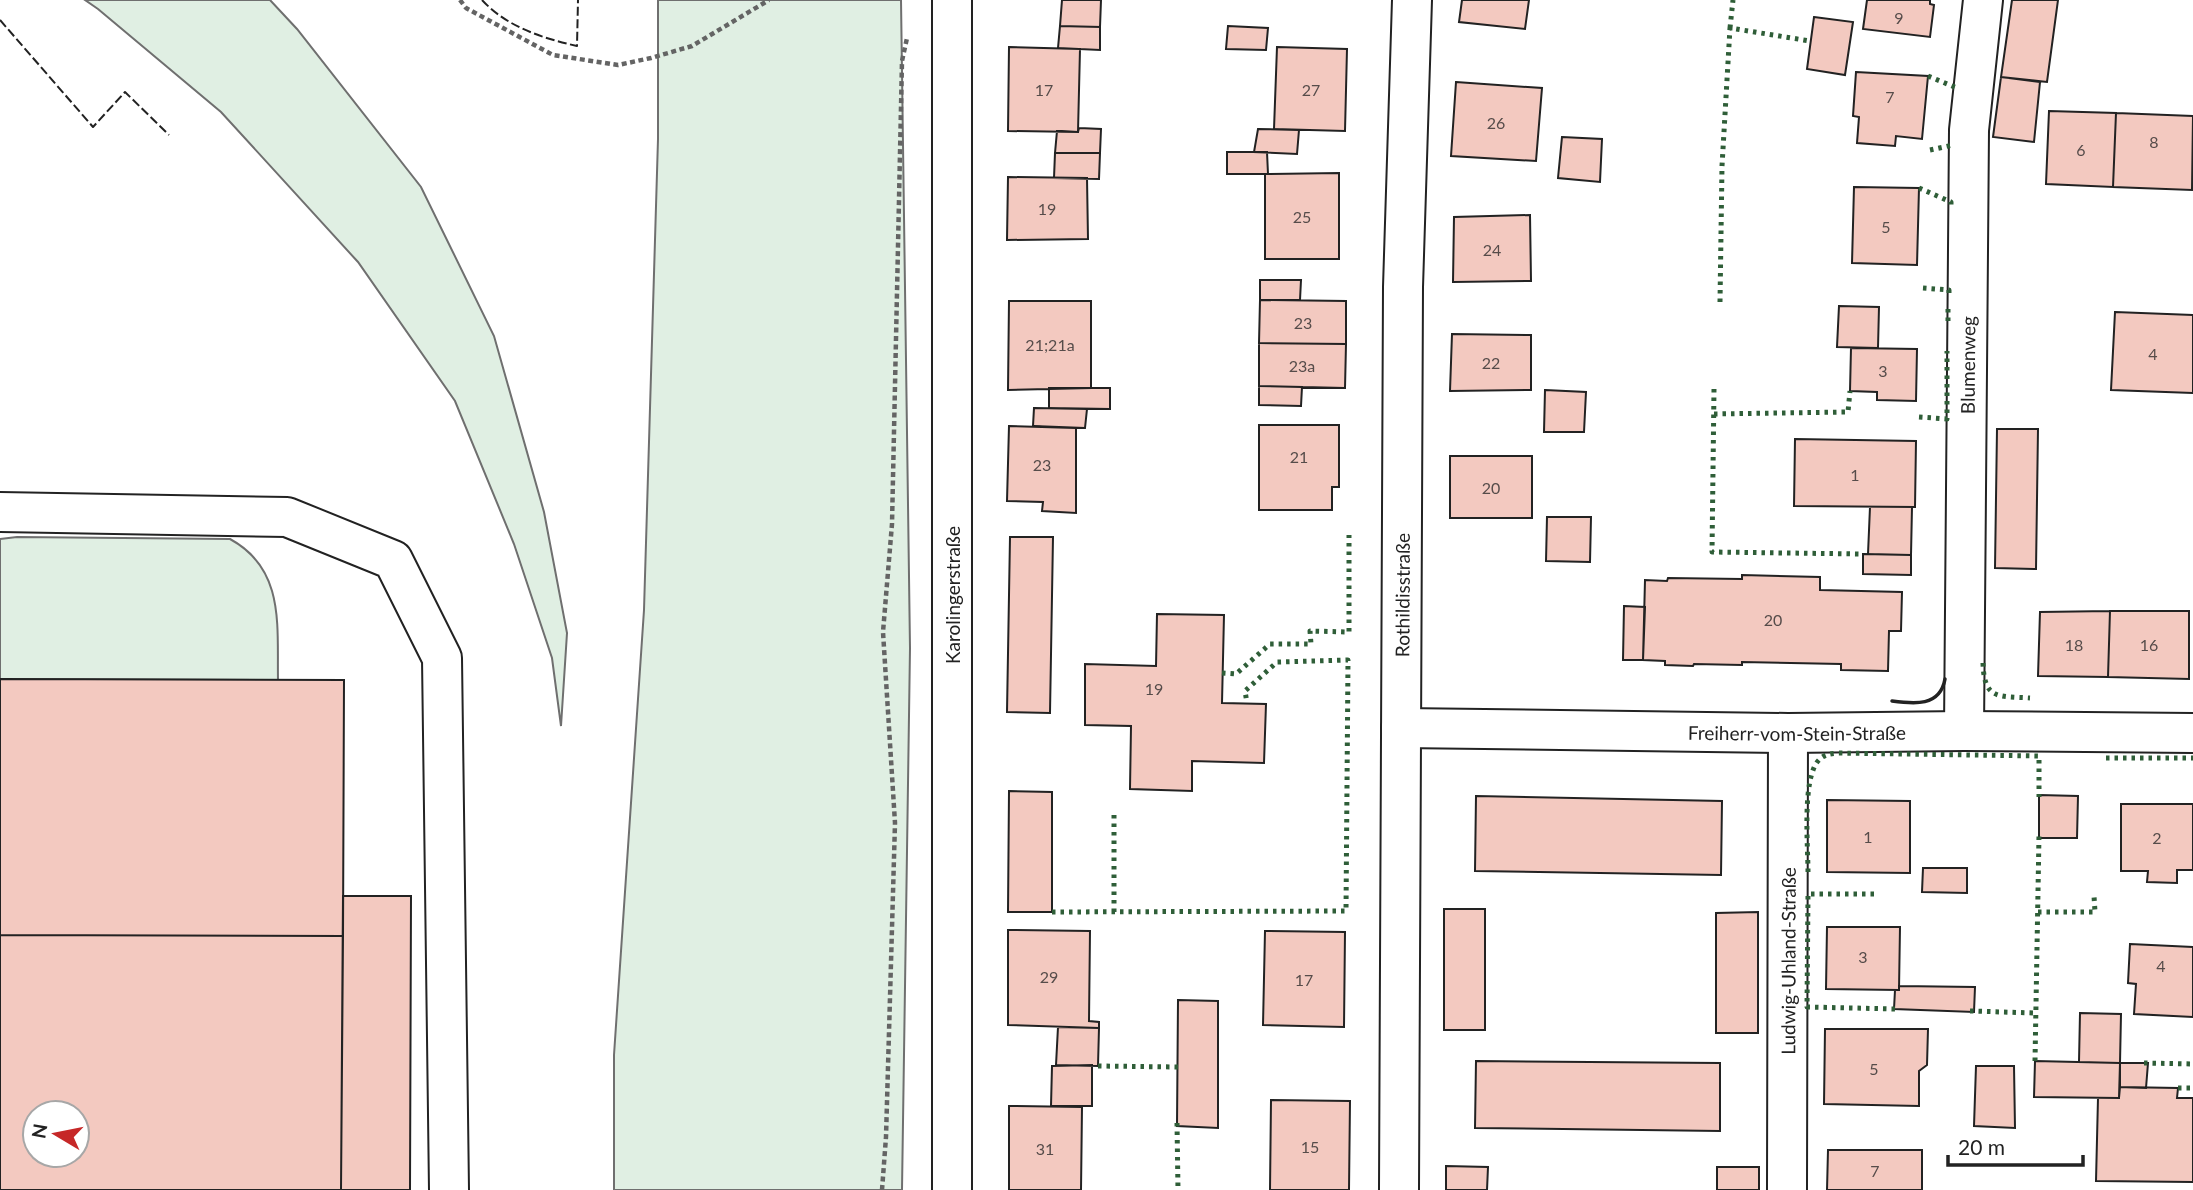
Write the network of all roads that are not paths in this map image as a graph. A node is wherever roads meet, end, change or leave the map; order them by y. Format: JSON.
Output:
{"nodes":[{"id":1,"x":952,"y":0,"type":"edge"},
{"id":2,"x":1412,"y":0,"type":"edge"},
{"id":3,"x":1983,"y":0,"type":"edge"},
{"id":4,"x":0,"y":512,"type":"edge"},
{"id":5,"x":1401,"y":728,"type":"junction"},
{"id":6,"x":1964,"y":731,"type":"junction"},
{"id":7,"x":1787,"y":733,"type":"junction"},
{"id":8,"x":2193,"y":733,"type":"edge"},
{"id":9,"x":449,"y":1190,"type":"edge"},
{"id":10,"x":952,"y":1190,"type":"edge"},
{"id":11,"x":1399,"y":1190,"type":"edge"},
{"id":12,"x":1787,"y":1190,"type":"edge"}],
"edges":[{"from":1,"to":10,"type":"street","name":"Karolingerstraße"},
{"from":2,"to":5,"type":"street","name":"Rothildisstraße"},
{"from":3,"to":6,"type":"street","name":"Blumenweg"},
{"from":4,"to":9,"type":"street"},
{"from":5,"to":7,"type":"street","name":"Freiherr-vom-Stein-Straße"},
{"from":5,"to":11,"type":"street","name":"Rothildisstraße"},
{"from":6,"to":7,"type":"street","name":"Freiherr-vom-Stein-Straße"},
{"from":6,"to":8,"type":"street","name":"Freiherr-vom-Stein-Straße"},
{"from":7,"to":12,"type":"street","name":"Ludwig-Uhland-Straße"}]}
